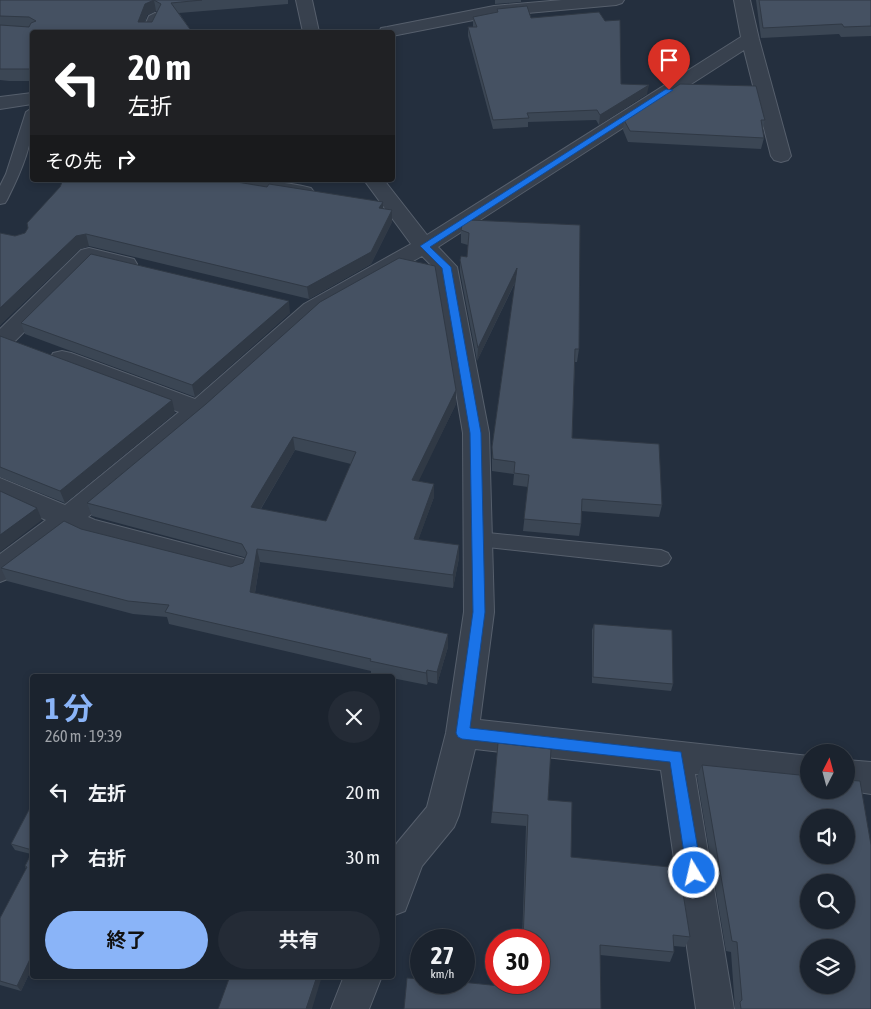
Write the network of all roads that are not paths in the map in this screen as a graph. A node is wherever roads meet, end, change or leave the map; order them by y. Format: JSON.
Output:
{"nodes":[{"id":1,"x":304,"y":0,"type":"edge"},
{"id":2,"x":616,"y":0,"type":"edge"},
{"id":3,"x":742,"y":0,"type":"edge"},
{"id":4,"x":155,"y":16,"type":"edge"},
{"id":5,"x":148,"y":30,"type":"edge"},
{"id":6,"x":312,"y":30,"type":"edge"},
{"id":7,"x":395,"y":31,"type":"edge"},
{"id":8,"x":750,"y":38,"type":"junction"},
{"id":9,"x":30,"y":99,"type":"edge"},
{"id":10,"x":0,"y":103,"type":"edge"},
{"id":11,"x":30,"y":119,"type":"edge"},
{"id":12,"x":781,"y":156,"type":"dead end"},
{"id":13,"x":15,"y":170,"type":"junction"},
{"id":14,"x":0,"y":171,"type":"edge"},
{"id":15,"x":239,"y":182,"type":"edge"},
{"id":16,"x":368,"y":191,"type":"edge"},
{"id":17,"x":324,"y":195,"type":"edge"},
{"id":18,"x":0,"y":200,"type":"edge"},
{"id":19,"x":424,"y":246,"type":"junction"},
{"id":20,"x":147,"y":269,"type":"edge"},
{"id":21,"x":283,"y":302,"type":"edge"},
{"id":22,"x":312,"y":308,"type":"junction"},
{"id":23,"x":2,"y":337,"type":"edge"},
{"id":24,"x":199,"y":410,"type":"junction"},
{"id":25,"x":0,"y":488,"type":"edge"},
{"id":26,"x":68,"y":518,"type":"junction"},
{"id":27,"x":478,"y":540,"type":"junction"},
{"id":28,"x":661,"y":558,"type":"dead end"},
{"id":29,"x":234,"y":567,"type":"edge"},
{"id":30,"x":0,"y":570,"type":"edge"},
{"id":31,"x":462,"y":733,"type":"junction"},
{"id":32,"x":676,"y":756,"type":"junction"},
{"id":33,"x":800,"y":770,"type":"edge"},
{"id":34,"x":855,"y":776,"type":"edge"},
{"id":35,"x":871,"y":778,"type":"edge"},
{"id":36,"x":395,"y":890,"type":"edge"},
{"id":37,"x":362,"y":979,"type":"edge"},
{"id":38,"x":350,"y":1009,"type":"edge"},
{"id":39,"x":715,"y":1009,"type":"edge"}],
"edges":[{"from":1,"to":6,"type":"street"},
{"from":2,"to":7,"type":"street"},
{"from":3,"to":8,"type":"street"},
{"from":4,"to":5,"type":"lane"},
{"from":8,"to":12,"type":"street"},
{"from":8,"to":19,"type":"street"},
{"from":9,"to":10,"type":"street"},
{"from":11,"to":13,"type":"lane"},
{"from":13,"to":14,"type":"lane"},
{"from":13,"to":18,"type":"lane"},
{"from":15,"to":17,"type":"street"},
{"from":16,"to":19,"type":"street"},
{"from":19,"to":22,"type":"street"},
{"from":19,"to":27,"type":"street"},
{"from":20,"to":23,"type":"street"},
{"from":21,"to":22,"type":"street"},
{"from":22,"to":24,"type":"street"},
{"from":23,"to":24,"type":"street"},
{"from":24,"to":26,"type":"street"},
{"from":25,"to":26,"type":"street"},
{"from":26,"to":29,"type":"street"},
{"from":26,"to":30,"type":"street"},
{"from":27,"to":28,"type":"lane"},
{"from":27,"to":31,"type":"street"},
{"from":31,"to":32,"type":"street"},
{"from":31,"to":36,"type":"street"},
{"from":32,"to":33,"type":"street"},
{"from":32,"to":39,"type":"street"},
{"from":34,"to":35,"type":"street"},
{"from":37,"to":38,"type":"street"}]}
